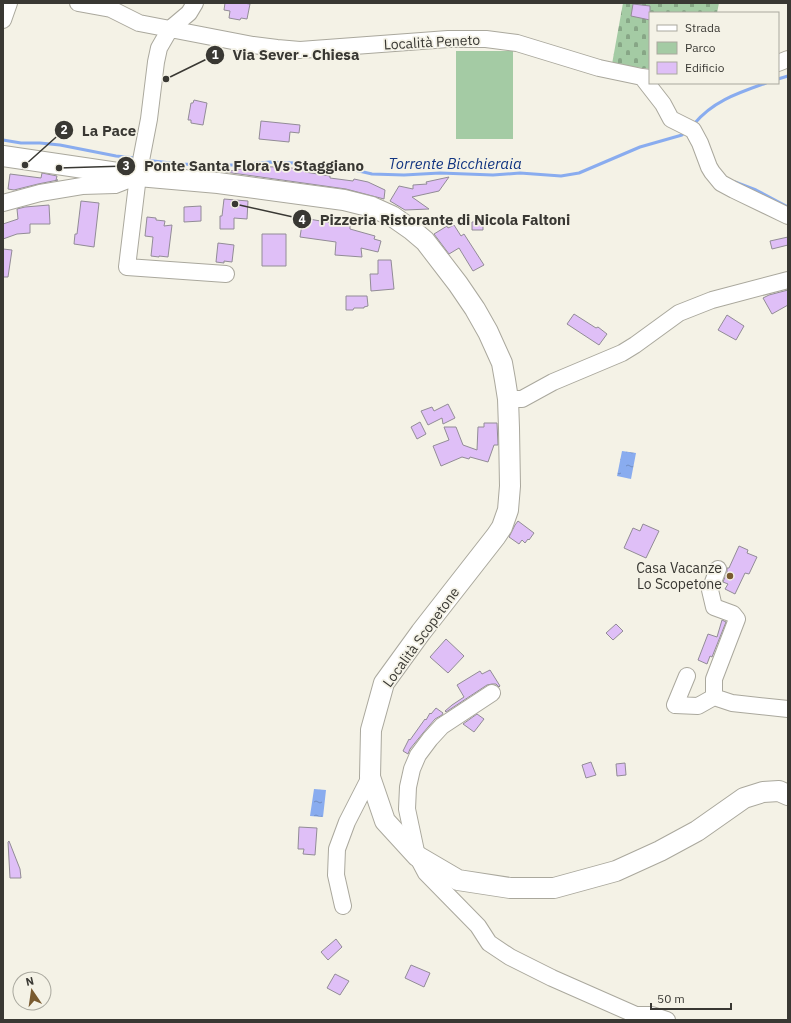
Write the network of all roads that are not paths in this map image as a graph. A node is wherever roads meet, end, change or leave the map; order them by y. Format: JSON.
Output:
{"nodes":[{"id":1,"x":9,"y":3,"type":"edge"},
{"id":2,"x":78,"y":3,"type":"edge"},
{"id":3,"x":195,"y":3,"type":"edge"},
{"id":4,"x":3,"y":20,"type":"edge"},
{"id":5,"x":139,"y":23,"type":"junction"},
{"id":6,"x":170,"y":29,"type":"junction"},
{"id":7,"x":156,"y":62,"type":"junction"},
{"id":8,"x":646,"y":78,"type":"edge"},
{"id":9,"x":650,"y":84,"type":"edge"},
{"id":10,"x":3,"y":156,"type":"edge"},
{"id":11,"x":140,"y":165,"type":"junction"},
{"id":12,"x":3,"y":203,"type":"edge"},
{"id":13,"x":788,"y":216,"type":"edge"},
{"id":14,"x":226,"y":274,"type":"dead end"},
{"id":15,"x":788,"y":280,"type":"edge"},
{"id":16,"x":508,"y":399,"type":"junction"},
{"id":17,"x":718,"y":569,"type":"dead end"},
{"id":18,"x":687,"y":676,"type":"dead end"},
{"id":19,"x":492,"y":693,"type":"dead end"},
{"id":20,"x":714,"y":697,"type":"junction"},
{"id":21,"x":788,"y":708,"type":"edge"},
{"id":22,"x":370,"y":777,"type":"junction"},
{"id":23,"x":788,"y":795,"type":"edge"},
{"id":24,"x":417,"y":856,"type":"junction"},
{"id":25,"x":343,"y":906,"type":"dead end"},
{"id":26,"x":667,"y":1020,"type":"edge"}],
"edges":[{"from":1,"to":4,"type":"street"},
{"from":2,"to":5,"type":"street","name":"Località Peneto"},
{"from":3,"to":6,"type":"street"},
{"from":5,"to":6,"type":"street","name":"Località Peneto"},
{"from":5,"to":7,"type":"street"},
{"from":6,"to":7,"type":"street"},
{"from":6,"to":8,"type":"street","name":"Località Peneto"},
{"from":7,"to":11,"type":"street"},
{"from":9,"to":13,"type":"street"},
{"from":10,"to":11,"type":"main road","name":"Località Scopetone"},
{"from":11,"to":12,"type":"street"},
{"from":11,"to":14,"type":"street"},
{"from":11,"to":16,"type":"main road","name":"Località Scopetone"},
{"from":15,"to":16,"type":"street"},
{"from":16,"to":22,"type":"main road","name":"Località Scopetone"},
{"from":17,"to":20,"type":"street"},
{"from":18,"to":20,"type":"street"},
{"from":19,"to":24,"type":"street"},
{"from":20,"to":21,"type":"street"},
{"from":22,"to":24,"type":"main road","name":"Località Scopetone"},
{"from":22,"to":25,"type":"street"},
{"from":23,"to":24,"type":"main road","name":"Località Scopetone"},
{"from":24,"to":26,"type":"street"}]}
